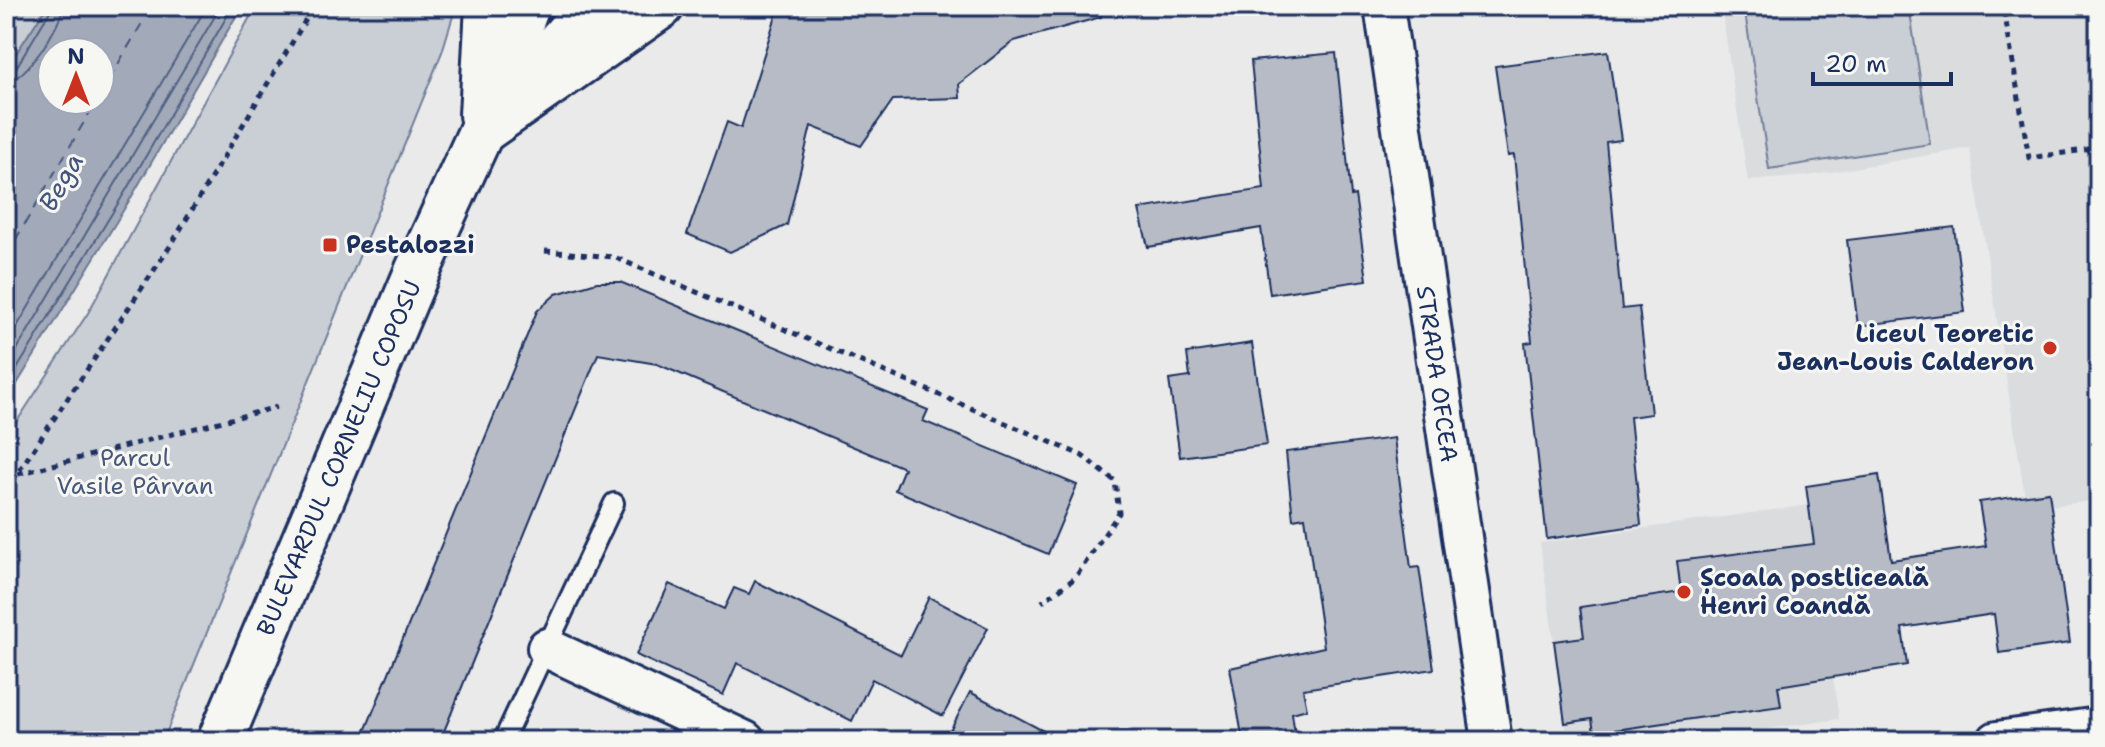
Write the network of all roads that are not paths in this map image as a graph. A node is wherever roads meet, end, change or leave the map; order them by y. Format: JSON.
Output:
{"nodes":[{"id":1,"x":488,"y":6,"type":"edge"},
{"id":2,"x":527,"y":6,"type":"edge"},
{"id":3,"x":591,"y":6,"type":"edge"},
{"id":4,"x":661,"y":6,"type":"edge"},
{"id":5,"x":1384,"y":6,"type":"edge"},
{"id":6,"x":481,"y":132,"type":"junction"},
{"id":7,"x":614,"y":503,"type":"dead end"},
{"id":8,"x":547,"y":648,"type":"junction"},
{"id":9,"x":2099,"y":727,"type":"edge"},
{"id":10,"x":220,"y":741,"type":"edge"},
{"id":11,"x":503,"y":741,"type":"edge"},
{"id":12,"x":745,"y":741,"type":"edge"},
{"id":13,"x":1492,"y":741,"type":"edge"},
{"id":14,"x":1997,"y":741,"type":"edge"}],
"edges":[{"from":1,"to":6,"type":"main road"},
{"from":2,"to":6,"type":"main road","name":"BULEVARDUL CORNELIU COPOSU"},
{"from":3,"to":6,"type":"main road","name":"BULEVARDUL CORNELIU COPOSU"},
{"from":4,"to":6,"type":"main road"},
{"from":5,"to":13,"type":"street","name":"STRADA OFCEA"},
{"from":6,"to":10,"type":"main road","name":"BULEVARDUL CORNELIU COPOSU"},
{"from":7,"to":8,"type":"lane"},
{"from":8,"to":11,"type":"lane"},
{"from":8,"to":12,"type":"street"},
{"from":9,"to":14,"type":"street"}]}
